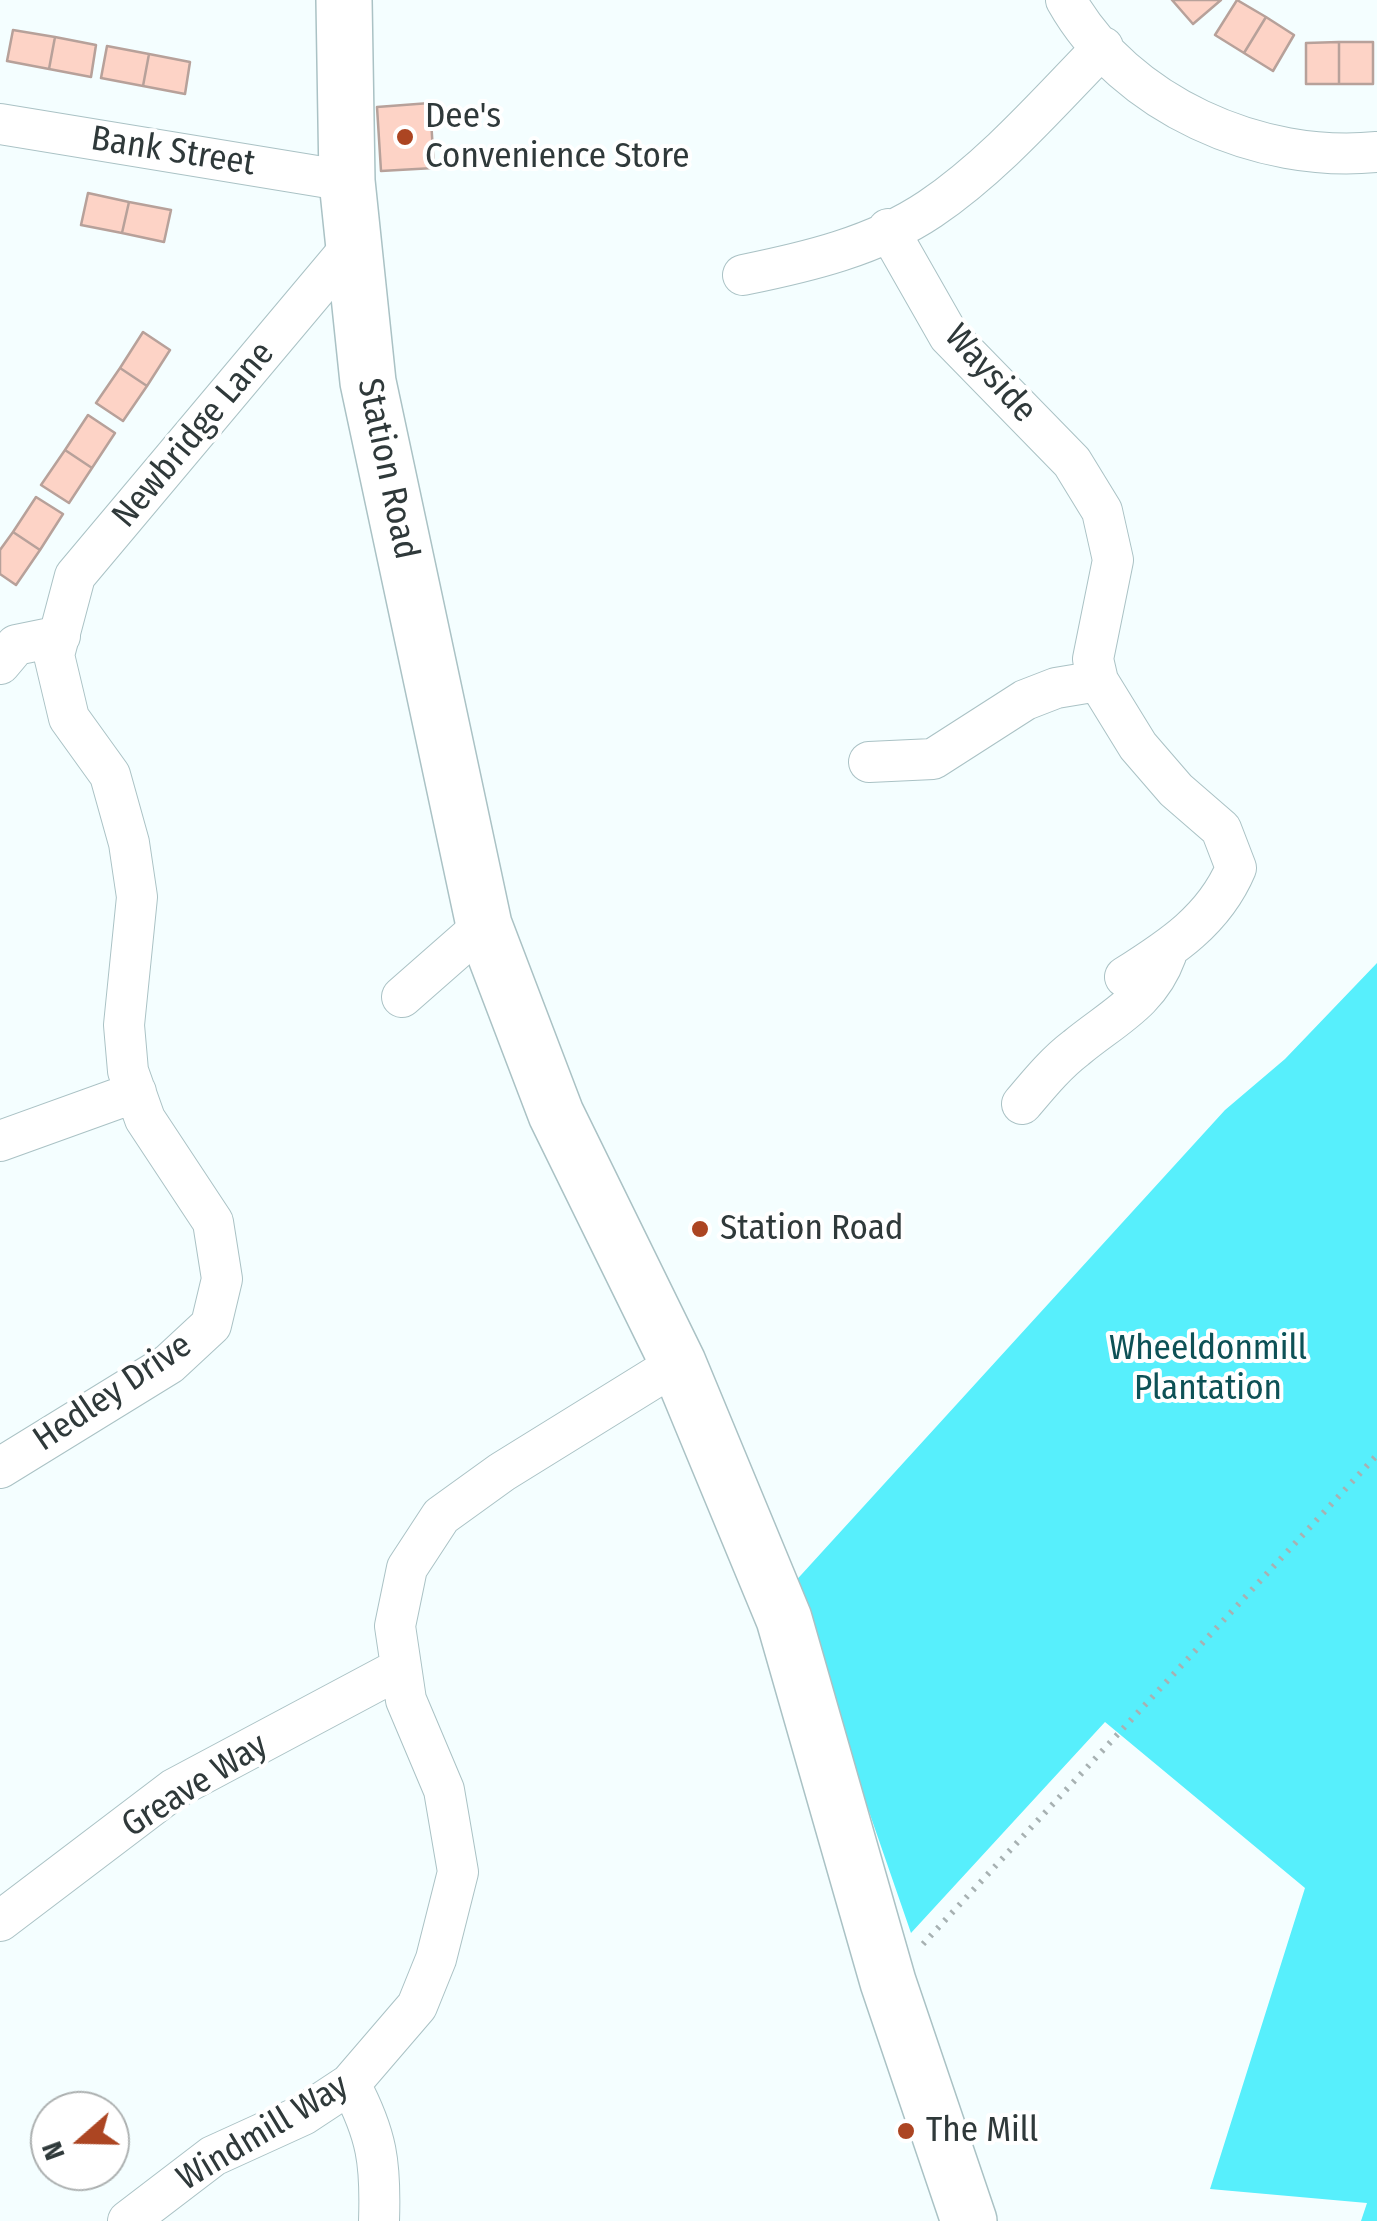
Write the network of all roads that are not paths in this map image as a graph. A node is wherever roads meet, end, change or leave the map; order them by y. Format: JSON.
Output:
{"nodes":[{"id":1,"x":344,"y":0,"type":"edge"},
{"id":2,"x":1066,"y":0,"type":"edge"},
{"id":3,"x":1103,"y":47,"type":"junction"},
{"id":4,"x":0,"y":124,"type":"edge"},
{"id":5,"x":1377,"y":152,"type":"edge"},
{"id":6,"x":347,"y":181,"type":"junction"},
{"id":7,"x":888,"y":229,"type":"junction"},
{"id":8,"x":352,"y":246,"type":"junction"},
{"id":9,"x":744,"y":276,"type":"dead end"},
{"id":10,"x":57,"y":646,"type":"junction"},
{"id":11,"x":0,"y":664,"type":"edge"},
{"id":12,"x":1098,"y":681,"type":"junction"},
{"id":13,"x":869,"y":762,"type":"dead end"},
{"id":14,"x":484,"y":925,"type":"junction"},
{"id":15,"x":1167,"y":950,"type":"junction"},
{"id":16,"x":1126,"y":977,"type":"dead end"},
{"id":17,"x":402,"y":997,"type":"dead end"},
{"id":18,"x":136,"y":1092,"type":"junction"},
{"id":19,"x":1022,"y":1104,"type":"dead end"},
{"id":20,"x":0,"y":1141,"type":"edge"},
{"id":21,"x":678,"y":1364,"type":"junction"},
{"id":22,"x":0,"y":1468,"type":"edge"},
{"id":23,"x":401,"y":1668,"type":"junction"},
{"id":24,"x":0,"y":1922,"type":"edge"},
{"id":25,"x":350,"y":2084,"type":"junction"},
{"id":26,"x":128,"y":2221,"type":"edge"},
{"id":27,"x":379,"y":2221,"type":"edge"},
{"id":28,"x":969,"y":2221,"type":"edge"}],
"edges":[{"from":1,"to":6,"type":"main road","name":"Station Road"},
{"from":2,"to":3,"type":"street"},
{"from":3,"to":5,"type":"street"},
{"from":3,"to":7,"type":"street"},
{"from":4,"to":6,"type":"street","name":"Bank Street"},
{"from":6,"to":8,"type":"main road","name":"Station Road"},
{"from":7,"to":9,"type":"street"},
{"from":7,"to":12,"type":"street","name":"Wayside"},
{"from":8,"to":10,"type":"street","name":"Newbridge Lane"},
{"from":8,"to":14,"type":"main road","name":"Station Road"},
{"from":10,"to":11,"type":"street"},
{"from":10,"to":18,"type":"street","name":"Hedley Drive"},
{"from":12,"to":13,"type":"street"},
{"from":12,"to":15,"type":"street"},
{"from":14,"to":17,"type":"street"},
{"from":14,"to":21,"type":"main road","name":"Station Road"},
{"from":15,"to":16,"type":"street"},
{"from":15,"to":19,"type":"street"},
{"from":18,"to":20,"type":"street"},
{"from":18,"to":22,"type":"street","name":"Hedley Drive"},
{"from":21,"to":23,"type":"street","name":"Windmill Way"},
{"from":21,"to":28,"type":"main road","name":"Station Road"},
{"from":23,"to":24,"type":"street","name":"Greave Way"},
{"from":23,"to":25,"type":"street","name":"Windmill Way"},
{"from":25,"to":26,"type":"street","name":"Windmill Way"},
{"from":25,"to":27,"type":"street"}]}
